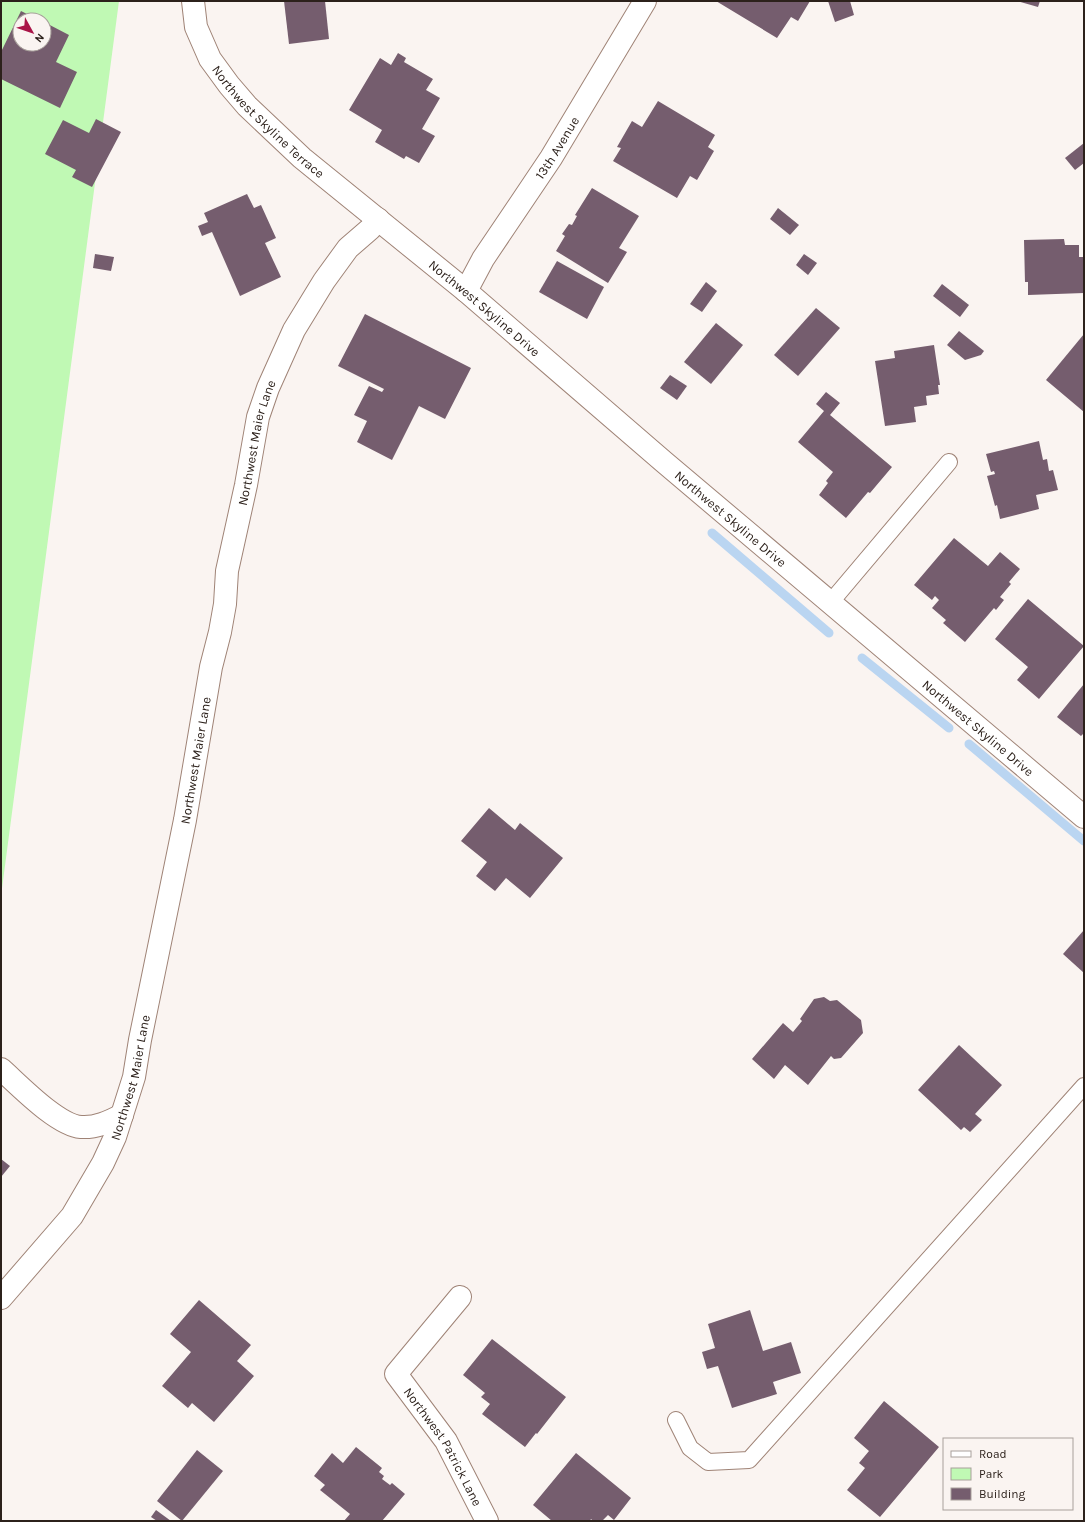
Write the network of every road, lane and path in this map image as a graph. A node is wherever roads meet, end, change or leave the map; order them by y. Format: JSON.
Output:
{"nodes":[{"id":1,"x":193,"y":1,"type":"edge"},
{"id":2,"x":645,"y":1,"type":"edge"},
{"id":3,"x":378,"y":219,"type":"junction"},
{"id":4,"x":466,"y":291,"type":"junction"},
{"id":5,"x":949,"y":462,"type":"dead end"},
{"id":6,"x":830,"y":603,"type":"junction"},
{"id":7,"x":1084,"y":817,"type":"edge"},
{"id":8,"x":1,"y":1069,"type":"edge"},
{"id":9,"x":1084,"y":1086,"type":"edge"},
{"id":10,"x":122,"y":1115,"type":"junction"},
{"id":11,"x":460,"y":1296,"type":"dead end"},
{"id":12,"x":1,"y":1298,"type":"edge"},
{"id":13,"x":676,"y":1420,"type":"dead end"},
{"id":14,"x":487,"y":1521,"type":"edge"}],
"edges":[{"from":1,"to":3,"type":"street","name":"Northwest Skyline Terrace"},
{"from":2,"to":4,"type":"street","name":"13th Avenue"},
{"from":3,"to":4,"type":"street","name":"Northwest Skyline Drive"},
{"from":3,"to":10,"type":"street","name":"Northwest Maier Lane"},
{"from":4,"to":6,"type":"street","name":"Northwest Skyline Drive"},
{"from":5,"to":6,"type":"lane"},
{"from":6,"to":7,"type":"street","name":"Northwest Skyline Drive"},
{"from":8,"to":10,"type":"street"},
{"from":9,"to":13,"type":"lane"},
{"from":10,"to":12,"type":"street","name":"Northwest Maier Lane"},
{"from":11,"to":14,"type":"street","name":"Northwest Patrick Lane"}]}
